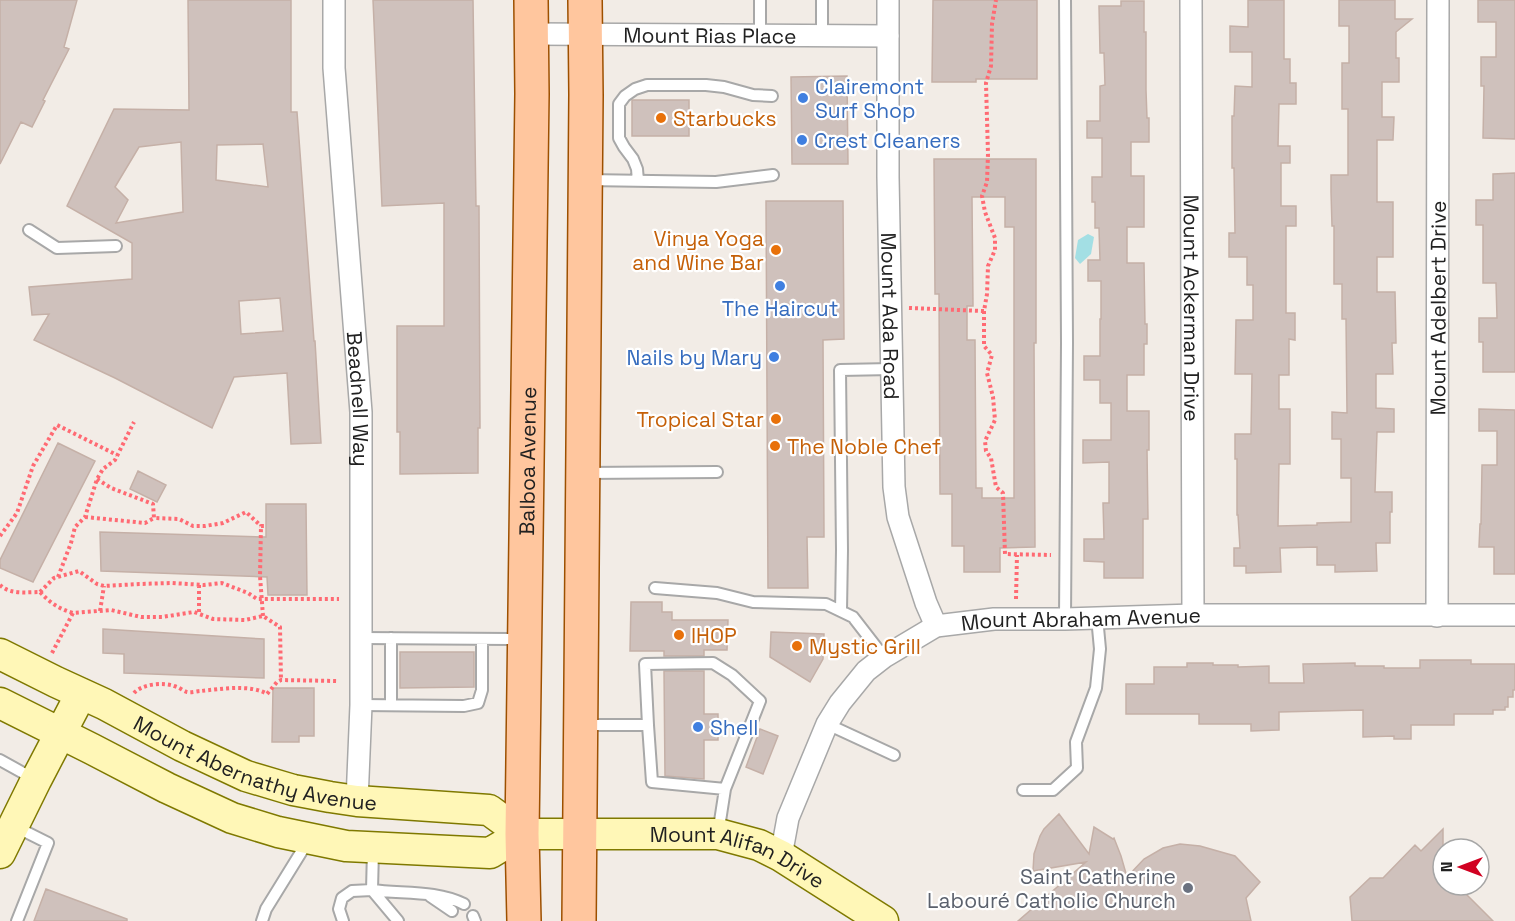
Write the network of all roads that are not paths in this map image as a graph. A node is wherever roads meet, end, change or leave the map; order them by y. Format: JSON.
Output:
{"nodes":[{"id":1,"x":334,"y":0,"type":"edge"},
{"id":2,"x":531,"y":0,"type":"edge"},
{"id":3,"x":585,"y":0,"type":"edge"},
{"id":4,"x":760,"y":0,"type":"edge"},
{"id":5,"x":822,"y":0,"type":"edge"},
{"id":6,"x":888,"y":0,"type":"edge"},
{"id":7,"x":1065,"y":0,"type":"edge"},
{"id":8,"x":1191,"y":0,"type":"edge"},
{"id":9,"x":1438,"y":0,"type":"edge"},
{"id":10,"x":532,"y":34,"type":"junction"},
{"id":11,"x":585,"y":35,"type":"junction"},
{"id":12,"x":760,"y":35,"type":"junction"},
{"id":13,"x":822,"y":35,"type":"junction"},
{"id":14,"x":888,"y":36,"type":"junction"},
{"id":15,"x":772,"y":96,"type":"dead end"},
{"id":16,"x":772,"y":175,"type":"dead end"},
{"id":17,"x":584,"y":180,"type":"junction"},
{"id":18,"x":638,"y":181,"type":"junction"},
{"id":19,"x":29,"y":230,"type":"dead end"},
{"id":20,"x":116,"y":246,"type":"dead end"},
{"id":21,"x":892,"y":369,"type":"junction"},
{"id":22,"x":717,"y":472,"type":"dead end"},
{"id":23,"x":582,"y":473,"type":"junction"},
{"id":24,"x":655,"y":588,"type":"dead end"},
{"id":25,"x":842,"y":611,"type":"junction"},
{"id":26,"x":1193,"y":615,"type":"junction"},
{"id":27,"x":1515,"y":615,"type":"edge"},
{"id":28,"x":1437,"y":616,"type":"junction"},
{"id":29,"x":1097,"y":618,"type":"junction"},
{"id":30,"x":1065,"y":619,"type":"junction"},
{"id":31,"x":936,"y":626,"type":"junction"},
{"id":32,"x":361,"y":638,"type":"junction"},
{"id":33,"x":391,"y":638,"type":"junction"},
{"id":34,"x":482,"y":639,"type":"junction"},
{"id":35,"x":524,"y":639,"type":"junction"},
{"id":36,"x":0,"y":654,"type":"edge"},
{"id":37,"x":884,"y":657,"type":"junction"},
{"id":38,"x":81,"y":694,"type":"junction"},
{"id":39,"x":361,"y":705,"type":"junction"},
{"id":40,"x":391,"y":705,"type":"junction"},
{"id":41,"x":2,"y":708,"type":"edge"},
{"id":42,"x":827,"y":724,"type":"junction"},
{"id":43,"x":648,"y":725,"type":"junction"},
{"id":44,"x":579,"y":726,"type":"junction"},
{"id":45,"x":60,"y":734,"type":"junction"},
{"id":46,"x":894,"y":755,"type":"dead end"},
{"id":47,"x":0,"y":760,"type":"edge"},
{"id":48,"x":36,"y":780,"type":"junction"},
{"id":49,"x":725,"y":789,"type":"junction"},
{"id":50,"x":1023,"y":790,"type":"dead end"},
{"id":51,"x":357,"y":801,"type":"junction"},
{"id":52,"x":14,"y":826,"type":"junction"},
{"id":53,"x":522,"y":834,"type":"junction"},
{"id":54,"x":578,"y":834,"type":"junction"},
{"id":55,"x":718,"y":834,"type":"junction"},
{"id":56,"x":310,"y":838,"type":"junction"},
{"id":57,"x":373,"y":848,"type":"junction"},
{"id":58,"x":0,"y":853,"type":"edge"},
{"id":59,"x":781,"y":856,"type":"junction"},
{"id":60,"x":372,"y":890,"type":"junction"},
{"id":61,"x":427,"y":894,"type":"junction"},
{"id":62,"x":464,"y":904,"type":"dead end"},
{"id":63,"x":452,"y":911,"type":"dead end"},
{"id":64,"x":17,"y":921,"type":"edge"},
{"id":65,"x":262,"y":921,"type":"edge"},
{"id":66,"x":343,"y":921,"type":"edge"},
{"id":67,"x":398,"y":921,"type":"edge"},
{"id":68,"x":524,"y":921,"type":"edge"},
{"id":69,"x":579,"y":921,"type":"edge"},
{"id":70,"x":883,"y":921,"type":"edge"}],
"edges":[{"from":1,"to":32,"type":"street","name":"Beadnell Way"},
{"from":2,"to":10,"type":"main road","name":"Balboa Avenue"},
{"from":3,"to":11,"type":"main road"},
{"from":4,"to":12,"type":"lane"},
{"from":5,"to":13,"type":"lane"},
{"from":6,"to":14,"type":"street","name":"Mount Ada Road"},
{"from":7,"to":30,"type":"lane"},
{"from":8,"to":26,"type":"street","name":"Mount Ackerman Drive"},
{"from":9,"to":28,"type":"street","name":"Mount Adelbert Drive"},
{"from":10,"to":11,"type":"street","name":"Mount Rias Place"},
{"from":10,"to":35,"type":"main road","name":"Balboa Avenue"},
{"from":11,"to":12,"type":"street","name":"Mount Rias Place"},
{"from":11,"to":17,"type":"main road"},
{"from":12,"to":13,"type":"street","name":"Mount Rias Place"},
{"from":13,"to":14,"type":"street","name":"Mount Rias Place"},
{"from":14,"to":21,"type":"street","name":"Mount Ada Road"},
{"from":15,"to":18,"type":"lane"},
{"from":16,"to":18,"type":"lane"},
{"from":17,"to":18,"type":"lane"},
{"from":17,"to":23,"type":"main road"},
{"from":19,"to":20,"type":"lane"},
{"from":21,"to":25,"type":"lane"},
{"from":21,"to":31,"type":"street","name":"Mount Ada Road"},
{"from":22,"to":23,"type":"lane"},
{"from":23,"to":44,"type":"main road"},
{"from":24,"to":25,"type":"lane"},
{"from":25,"to":37,"type":"lane"},
{"from":26,"to":28,"type":"street","name":"Mount Abraham Avenue"},
{"from":26,"to":29,"type":"street","name":"Mount Abraham Avenue"},
{"from":27,"to":28,"type":"street","name":"Mount Abraham Avenue"},
{"from":29,"to":30,"type":"street","name":"Mount Abraham Avenue"},
{"from":29,"to":50,"type":"lane"},
{"from":30,"to":31,"type":"street","name":"Mount Abraham Avenue"},
{"from":31,"to":37,"type":"street","name":"Mount Abraham Avenue"},
{"from":32,"to":33,"type":"lane"},
{"from":32,"to":39,"type":"street","name":"Beadnell Way"},
{"from":33,"to":34,"type":"lane"},
{"from":33,"to":40,"type":"lane"},
{"from":34,"to":35,"type":"lane"},
{"from":34,"to":40,"type":"lane"},
{"from":35,"to":53,"type":"main road","name":"Balboa Avenue"},
{"from":36,"to":38,"type":"main road","name":"Mount Abernathy Avenue"},
{"from":37,"to":42,"type":"street","name":"Mount Abraham Avenue"},
{"from":38,"to":45,"type":"main road"},
{"from":38,"to":51,"type":"main road","name":"Mount Abernathy Avenue"},
{"from":39,"to":40,"type":"lane"},
{"from":39,"to":51,"type":"street","name":"Beadnell Way"},
{"from":41,"to":45,"type":"main road"},
{"from":42,"to":46,"type":"lane"},
{"from":42,"to":59,"type":"street","name":"Mount Abraham Avenue"},
{"from":43,"to":44,"type":"lane"},
{"from":43,"to":49,"type":"lane"},
{"from":43,"to":49,"type":"lane"},
{"from":44,"to":54,"type":"main road"},
{"from":45,"to":48,"type":"main road"},
{"from":45,"to":56,"type":"main road"},
{"from":47,"to":48,"type":"lane"},
{"from":48,"to":52,"type":"main road"},
{"from":49,"to":55,"type":"lane"},
{"from":51,"to":53,"type":"main road","name":"Mount Abernathy Avenue"},
{"from":52,"to":58,"type":"main road"},
{"from":52,"to":64,"type":"lane"},
{"from":53,"to":54,"type":"main road"},
{"from":53,"to":57,"type":"main road"},
{"from":53,"to":68,"type":"main road","name":"Balboa Avenue"},
{"from":54,"to":55,"type":"main road","name":"Mount Alifan Drive"},
{"from":54,"to":69,"type":"main road"},
{"from":55,"to":59,"type":"main road","name":"Mount Alifan Drive"},
{"from":56,"to":57,"type":"main road"},
{"from":56,"to":65,"type":"lane"},
{"from":57,"to":60,"type":"lane"},
{"from":59,"to":70,"type":"main road","name":"Mount Alifan Drive"},
{"from":60,"to":61,"type":"lane"},
{"from":60,"to":66,"type":"lane"},
{"from":60,"to":67,"type":"lane"},
{"from":61,"to":62,"type":"lane"},
{"from":61,"to":63,"type":"lane"}]}
